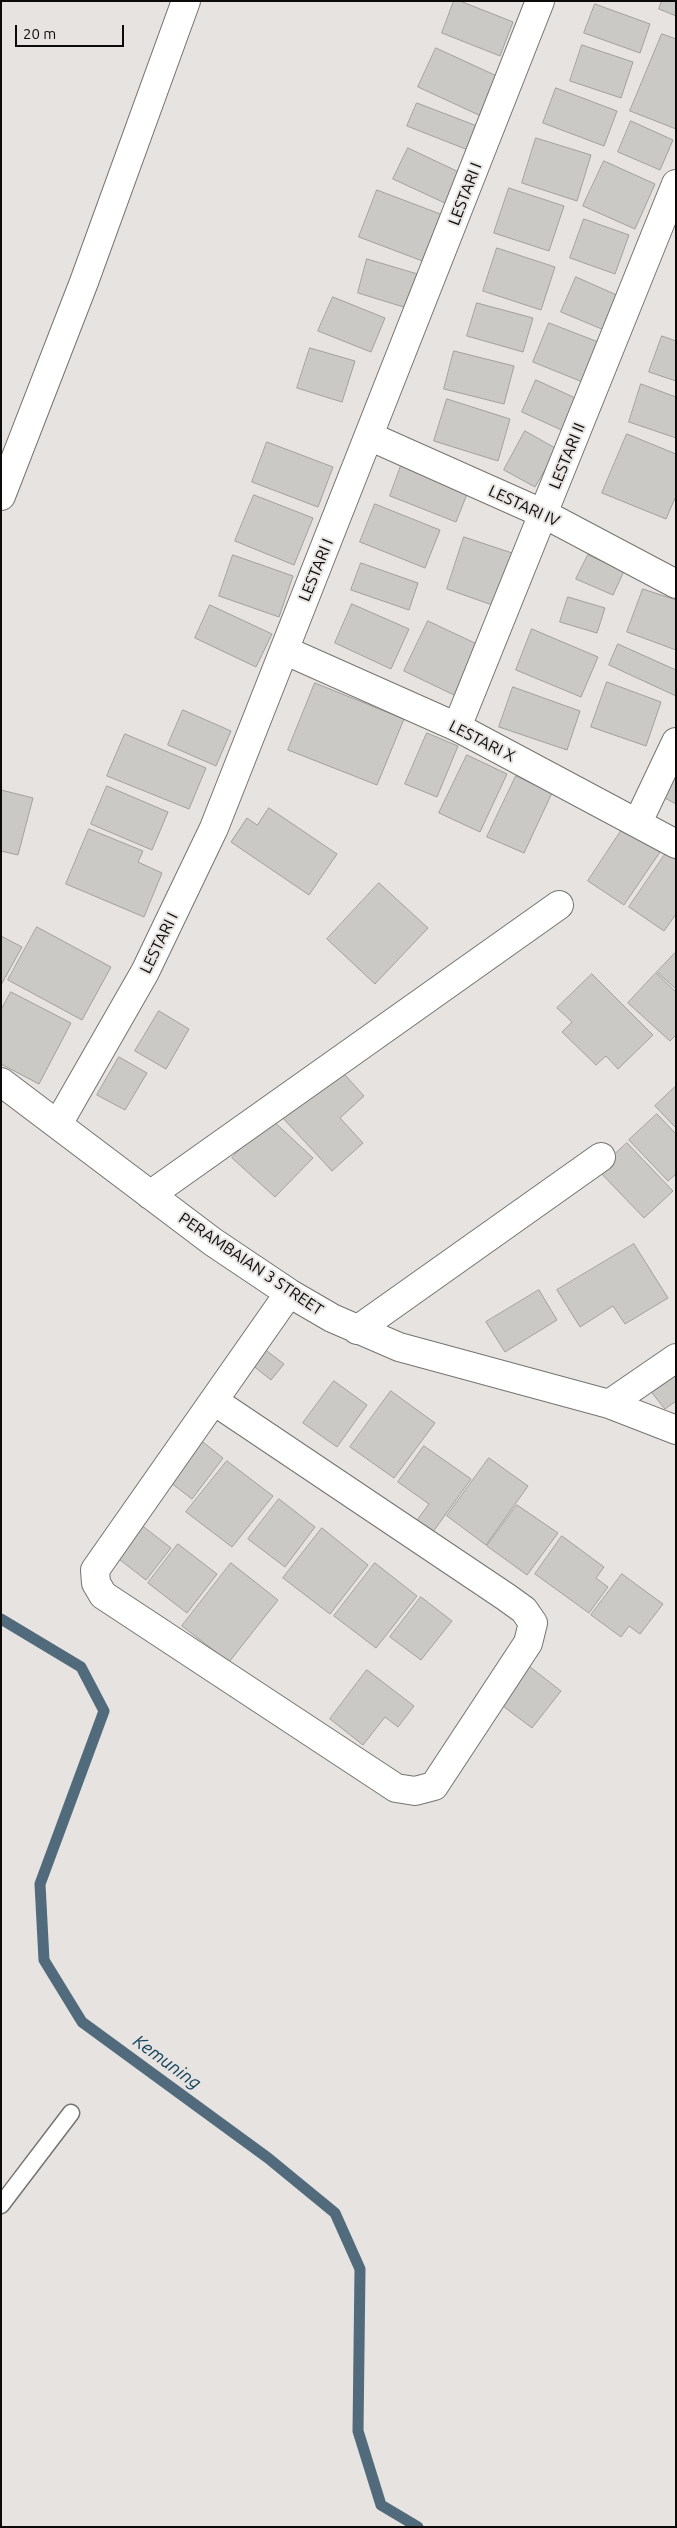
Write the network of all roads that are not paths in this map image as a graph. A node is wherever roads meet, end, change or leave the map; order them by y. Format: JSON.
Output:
{"nodes":[{"id":1,"x":186,"y":1,"type":"edge"},
{"id":2,"x":540,"y":1,"type":"edge"},
{"id":3,"x":676,"y":184,"type":"edge"},
{"id":4,"x":369,"y":436,"type":"junction"},
{"id":5,"x":1,"y":496,"type":"edge"},
{"id":6,"x":544,"y":514,"type":"junction"},
{"id":7,"x":676,"y":584,"type":"edge"},
{"id":8,"x":284,"y":650,"type":"junction"},
{"id":9,"x":457,"y":727,"type":"junction"},
{"id":10,"x":676,"y":742,"type":"edge"},
{"id":11,"x":638,"y":822,"type":"junction"},
{"id":12,"x":676,"y":844,"type":"edge"},
{"id":13,"x":559,"y":904,"type":"dead end"},
{"id":14,"x":1,"y":1082,"type":"edge"},
{"id":15,"x":58,"y":1124,"type":"junction"},
{"id":16,"x":601,"y":1157,"type":"dead end"},
{"id":17,"x":150,"y":1195,"type":"junction"},
{"id":18,"x":289,"y":1293,"type":"junction"},
{"id":19,"x":357,"y":1330,"type":"junction"},
{"id":20,"x":676,"y":1358,"type":"edge"},
{"id":21,"x":214,"y":1401,"type":"junction"},
{"id":22,"x":609,"y":1404,"type":"junction"},
{"id":23,"x":676,"y":1430,"type":"edge"},
{"id":24,"x":72,"y":2113,"type":"dead end"},
{"id":25,"x":1,"y":2205,"type":"edge"}],
"edges":[{"from":1,"to":5,"type":"street"},
{"from":2,"to":4,"type":"street","name":"LESTARI I"},
{"from":3,"to":6,"type":"street","name":"LESTARI II"},
{"from":4,"to":6,"type":"street","name":"LESTARI IV"},
{"from":4,"to":8,"type":"street","name":"LESTARI I"},
{"from":6,"to":7,"type":"street","name":"LESTARI IV"},
{"from":6,"to":9,"type":"street","name":"LESTARI II"},
{"from":8,"to":9,"type":"street","name":"LESTARI X"},
{"from":8,"to":15,"type":"street","name":"LESTARI I"},
{"from":9,"to":11,"type":"street","name":"LESTARI X"},
{"from":10,"to":11,"type":"street"},
{"from":11,"to":12,"type":"street","name":"LESTARI X"},
{"from":13,"to":17,"type":"street"},
{"from":14,"to":15,"type":"street","name":"PERAMBAIAN 3 STREET"},
{"from":15,"to":17,"type":"street","name":"PERAMBAIAN 3 STREET"},
{"from":16,"to":19,"type":"street"},
{"from":17,"to":18,"type":"street","name":"PERAMBAIAN 3 STREET"},
{"from":18,"to":19,"type":"street","name":"PERAMBAIAN 3 STREET"},
{"from":18,"to":21,"type":"street"},
{"from":19,"to":22,"type":"street","name":"PERAMBAIAN 3 STREET"},
{"from":20,"to":22,"type":"street"},
{"from":21,"to":21,"type":"street"},
{"from":22,"to":23,"type":"street","name":"PERAMBAIAN 3 STREET"},
{"from":24,"to":25,"type":"lane"}]}
